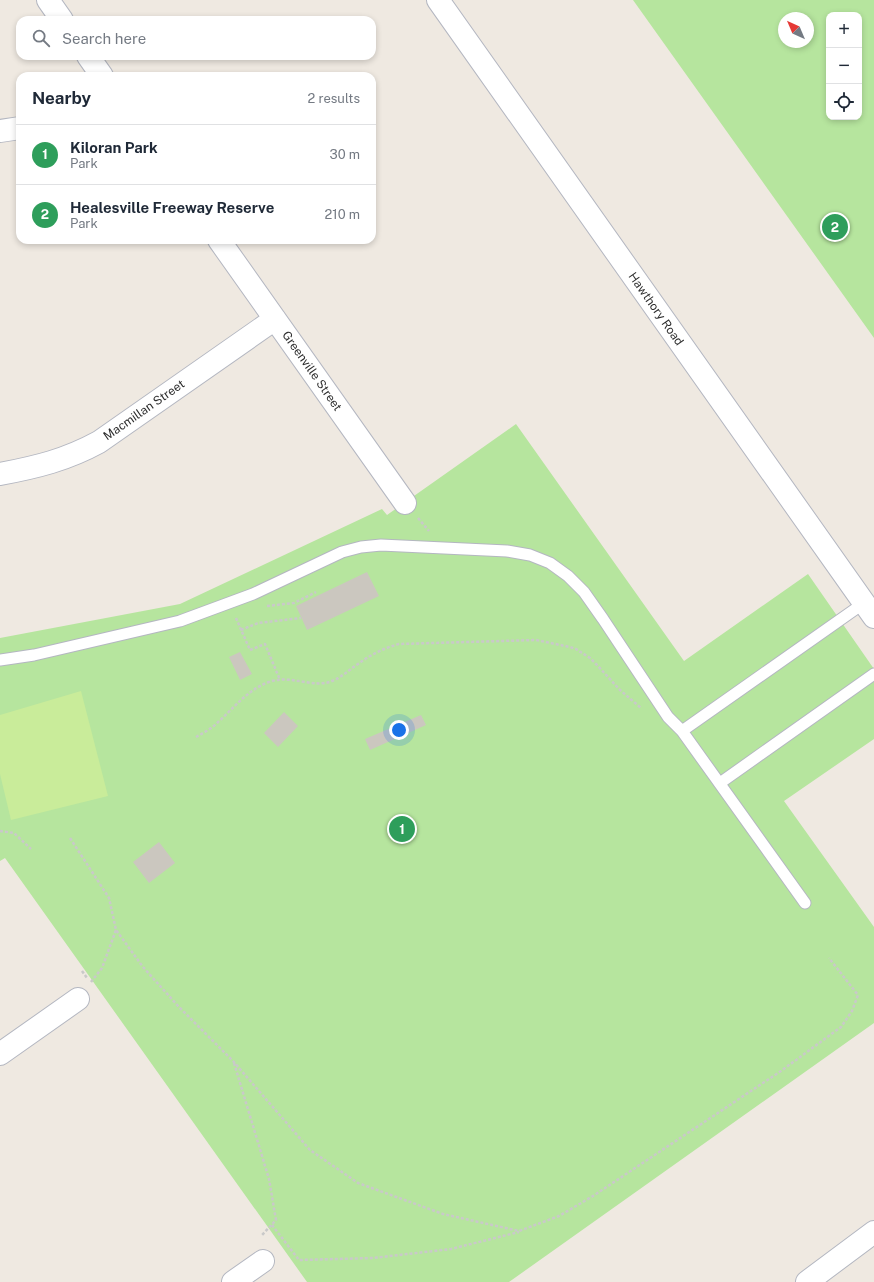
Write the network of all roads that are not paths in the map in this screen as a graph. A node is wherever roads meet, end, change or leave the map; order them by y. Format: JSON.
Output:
{"nodes":[{"id":1,"x":48,"y":0,"type":"edge"},
{"id":2,"x":438,"y":0,"type":"edge"},
{"id":3,"x":59,"y":16,"type":"edge"},
{"id":4,"x":91,"y":60,"type":"edge"},
{"id":5,"x":99,"y":72,"type":"edge"},
{"id":6,"x":16,"y":129,"type":"edge"},
{"id":7,"x":0,"y":131,"type":"edge"},
{"id":8,"x":222,"y":244,"type":"edge"},
{"id":9,"x":275,"y":318,"type":"junction"},
{"id":10,"x":0,"y":474,"type":"edge"},
{"id":11,"x":405,"y":503,"type":"road end"},
{"id":12,"x":869,"y":610,"type":"edge"},
{"id":13,"x":0,"y":660,"type":"edge"},
{"id":14,"x":874,"y":674,"type":"edge"},
{"id":15,"x":682,"y":731,"type":"junction"},
{"id":16,"x":720,"y":783,"type":"junction"},
{"id":17,"x":805,"y":903,"type":"dead end"},
{"id":18,"x":78,"y":998,"type":"dead end"},
{"id":19,"x":0,"y":1054,"type":"edge"},
{"id":20,"x":874,"y":1232,"type":"edge"},
{"id":21,"x":263,"y":1261,"type":"dead end"},
{"id":22,"x":233,"y":1282,"type":"edge"},
{"id":23,"x":806,"y":1282,"type":"edge"}],
"edges":[{"from":1,"to":3,"type":"street"},
{"from":2,"to":12,"type":"street","name":"Hawthory Road"},
{"from":4,"to":5,"type":"street"},
{"from":6,"to":7,"type":"street"},
{"from":8,"to":9,"type":"street","name":"Greenville Street"},
{"from":9,"to":10,"type":"street","name":"Macmillan Street"},
{"from":9,"to":11,"type":"street","name":"Greenville Street"},
{"from":12,"to":15,"type":"lane"},
{"from":13,"to":15,"type":"lane"},
{"from":14,"to":16,"type":"lane"},
{"from":15,"to":16,"type":"lane"},
{"from":16,"to":17,"type":"lane"},
{"from":18,"to":19,"type":"street"},
{"from":20,"to":23,"type":"street"},
{"from":21,"to":22,"type":"street"}]}
